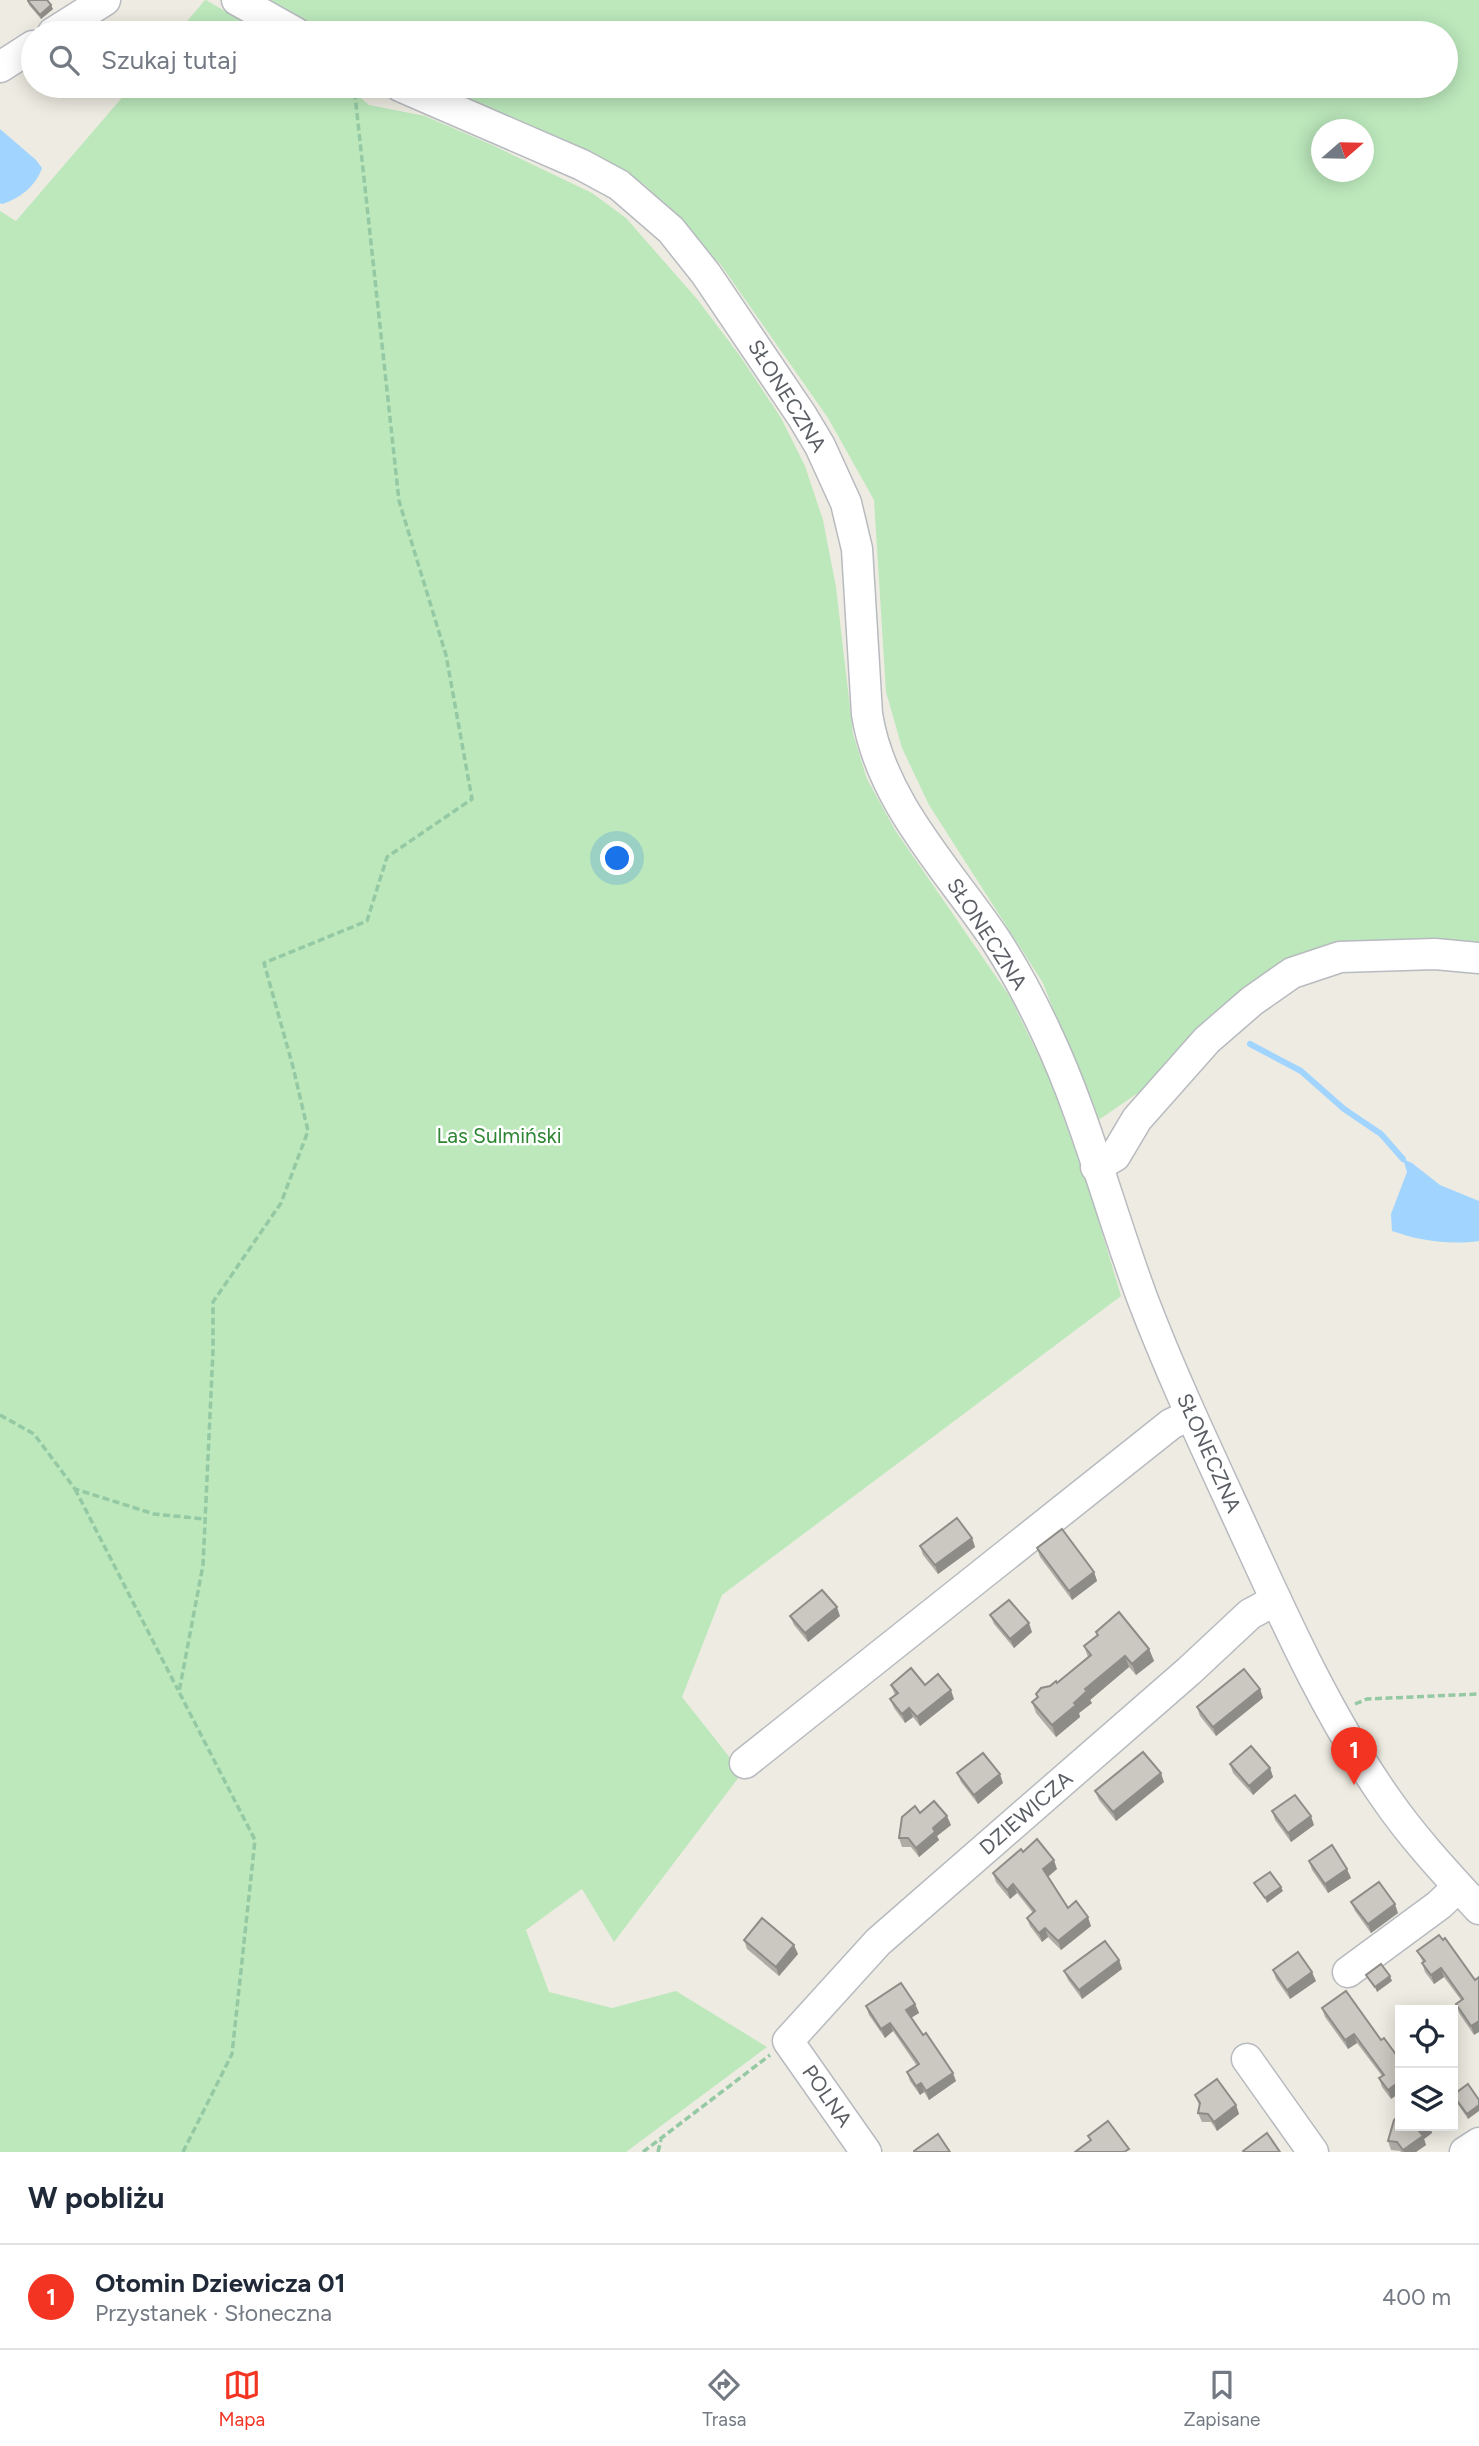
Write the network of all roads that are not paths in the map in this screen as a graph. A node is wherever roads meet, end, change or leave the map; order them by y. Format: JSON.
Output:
{"nodes":[{"id":1,"x":105,"y":0,"type":"edge"},
{"id":2,"x":237,"y":0,"type":"edge"},
{"id":3,"x":72,"y":21,"type":"edge"},
{"id":4,"x":275,"y":21,"type":"edge"},
{"id":5,"x":21,"y":54,"type":"edge"},
{"id":6,"x":0,"y":67,"type":"edge"},
{"id":7,"x":428,"y":98,"type":"edge"},
{"id":8,"x":1479,"y":958,"type":"edge"},
{"id":9,"x":1096,"y":1167,"type":"junction"},
{"id":10,"x":1190,"y":1415,"type":"junction"},
{"id":11,"x":1276,"y":1600,"type":"junction"},
{"id":12,"x":745,"y":1763,"type":"dead end"},
{"id":13,"x":1458,"y":1887,"type":"junction"},
{"id":14,"x":1479,"y":1909,"type":"edge"},
{"id":15,"x":1348,"y":1972,"type":"dead end"},
{"id":16,"x":788,"y":2041,"type":"joint"},
{"id":17,"x":1247,"y":2059,"type":"dead end"},
{"id":18,"x":1479,"y":2143,"type":"edge"},
{"id":19,"x":866,"y":2152,"type":"edge"},
{"id":20,"x":1313,"y":2152,"type":"edge"},
{"id":21,"x":1465,"y":2152,"type":"edge"}],
"edges":[{"from":1,"to":3,"type":"street"},
{"from":2,"to":4,"type":"street"},
{"from":5,"to":6,"type":"street"},
{"from":7,"to":9,"type":"street","name":"SŁONECZNA"},
{"from":8,"to":9,"type":"street"},
{"from":9,"to":10,"type":"street","name":"SŁONECZNA"},
{"from":10,"to":11,"type":"street","name":"SŁONECZNA"},
{"from":10,"to":12,"type":"street"},
{"from":11,"to":13,"type":"street","name":"SŁONECZNA"},
{"from":11,"to":16,"type":"street","name":"DZIEWICZA"},
{"from":13,"to":14,"type":"street","name":"SŁONECZNA"},
{"from":13,"to":15,"type":"street"},
{"from":16,"to":19,"type":"street","name":"POLNA"},
{"from":17,"to":20,"type":"street"},
{"from":18,"to":21,"type":"street"}]}
